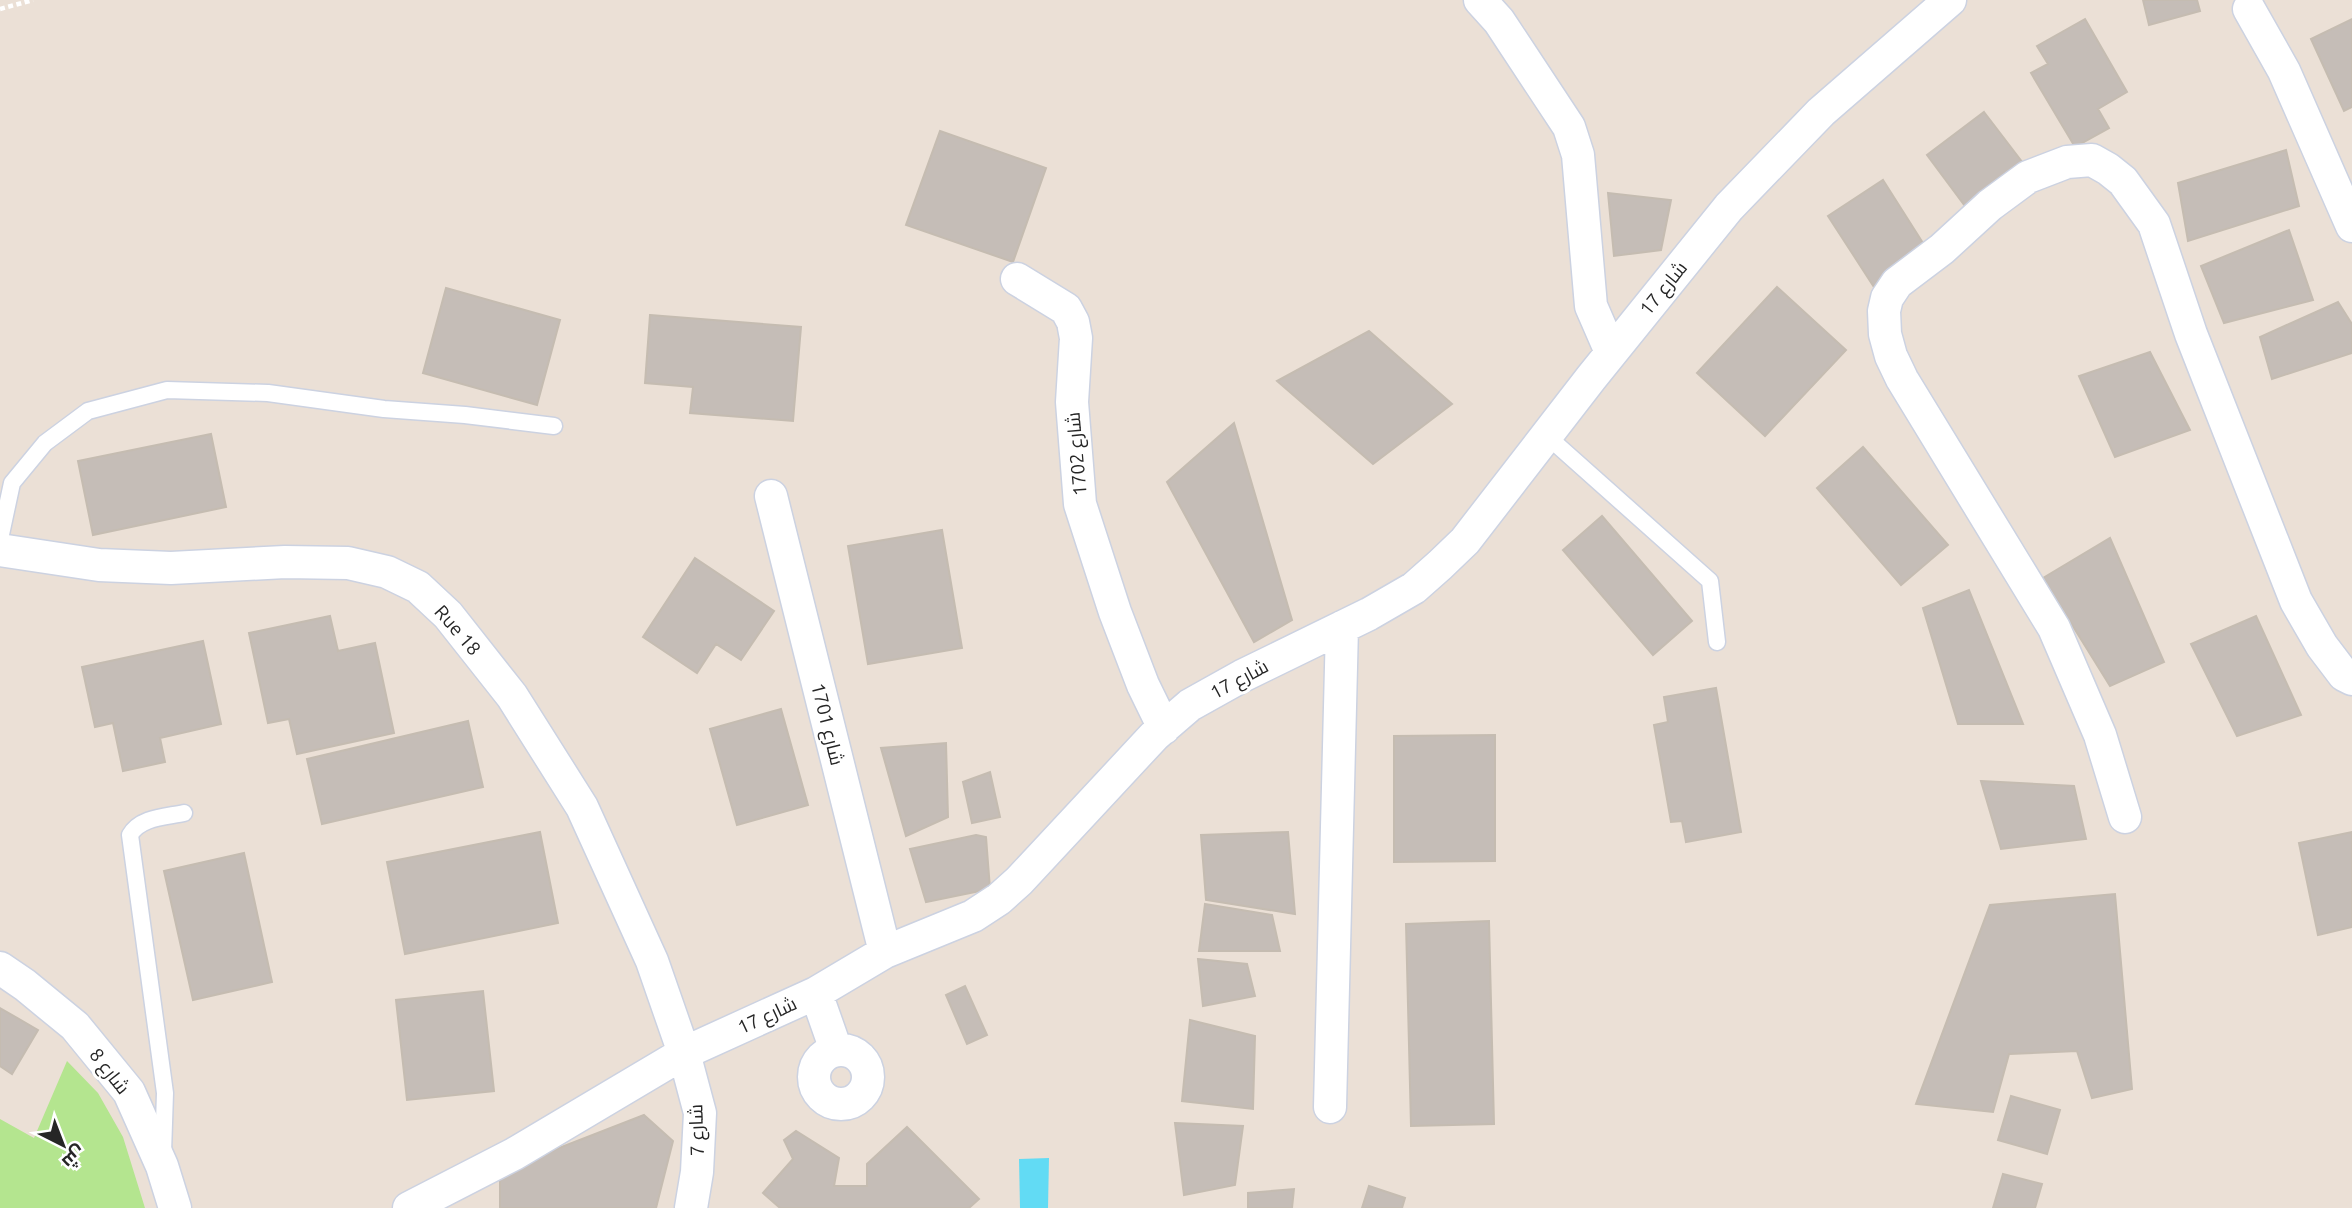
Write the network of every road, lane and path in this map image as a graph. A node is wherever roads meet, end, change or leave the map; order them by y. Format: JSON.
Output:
{"nodes":[{"id":1,"x":33,"y":0,"type":"edge"},
{"id":2,"x":1480,"y":0,"type":"edge"},
{"id":3,"x":1950,"y":0,"type":"edge"},
{"id":4,"x":0,"y":9,"type":"edge"},
{"id":5,"x":2249,"y":9,"type":"dead end"},
{"id":6,"x":2352,"y":226,"type":"edge"},
{"id":7,"x":1017,"y":279,"type":"dead end"},
{"id":8,"x":1611,"y":352,"type":"junction"},
{"id":9,"x":554,"y":426,"type":"dead end"},
{"id":10,"x":1546,"y":435,"type":"junction"},
{"id":11,"x":771,"y":496,"type":"dead end"},
{"id":12,"x":0,"y":539,"type":"edge"},
{"id":13,"x":0,"y":550,"type":"edge"},
{"id":14,"x":1342,"y":627,"type":"junction"},
{"id":15,"x":1717,"y":642,"type":"dead end"},
{"id":16,"x":2352,"y":679,"type":"edge"},
{"id":17,"x":1164,"y":728,"type":"junction"},
{"id":18,"x":184,"y":813,"type":"dead end"},
{"id":19,"x":2125,"y":817,"type":"dead end"},
{"id":20,"x":885,"y":953,"type":"junction"},
{"id":21,"x":0,"y":968,"type":"edge"},
{"id":22,"x":816,"y":993,"type":"junction"},
{"id":23,"x":836,"y":1050,"type":"dead end"},
{"id":24,"x":684,"y":1053,"type":"junction"},
{"id":25,"x":1330,"y":1107,"type":"dead end"},
{"id":26,"x":162,"y":1166,"type":"junction"},
{"id":27,"x":175,"y":1208,"type":"edge"},
{"id":28,"x":409,"y":1208,"type":"edge"},
{"id":29,"x":691,"y":1208,"type":"edge"}],
"edges":[{"from":1,"to":4,"type":"path"},
{"from":2,"to":8,"type":"street"},
{"from":3,"to":8,"type":"street","name":"شارع 17"},
{"from":5,"to":6,"type":"street"},
{"from":7,"to":17,"type":"street","name":"شارع 1702"},
{"from":8,"to":10,"type":"street","name":"شارع 17"},
{"from":9,"to":12,"type":"lane"},
{"from":10,"to":14,"type":"street","name":"شارع 17"},
{"from":10,"to":15,"type":"lane"},
{"from":11,"to":20,"type":"street","name":"شارع 1701"},
{"from":13,"to":24,"type":"street","name":"Rue 18"},
{"from":14,"to":17,"type":"street","name":"شارع 17"},
{"from":14,"to":25,"type":"street"},
{"from":16,"to":19,"type":"street"},
{"from":17,"to":20,"type":"street","name":"شارع 17"},
{"from":18,"to":26,"type":"lane"},
{"from":20,"to":22,"type":"street","name":"شارع 17"},
{"from":21,"to":26,"type":"street","name":"شارع 8"},
{"from":22,"to":23,"type":"street"},
{"from":22,"to":24,"type":"street","name":"شارع 17"},
{"from":24,"to":28,"type":"street","name":"شارع 17"},
{"from":24,"to":29,"type":"street","name":"شارع 7"},
{"from":26,"to":27,"type":"street","name":"شارع 8"}]}
